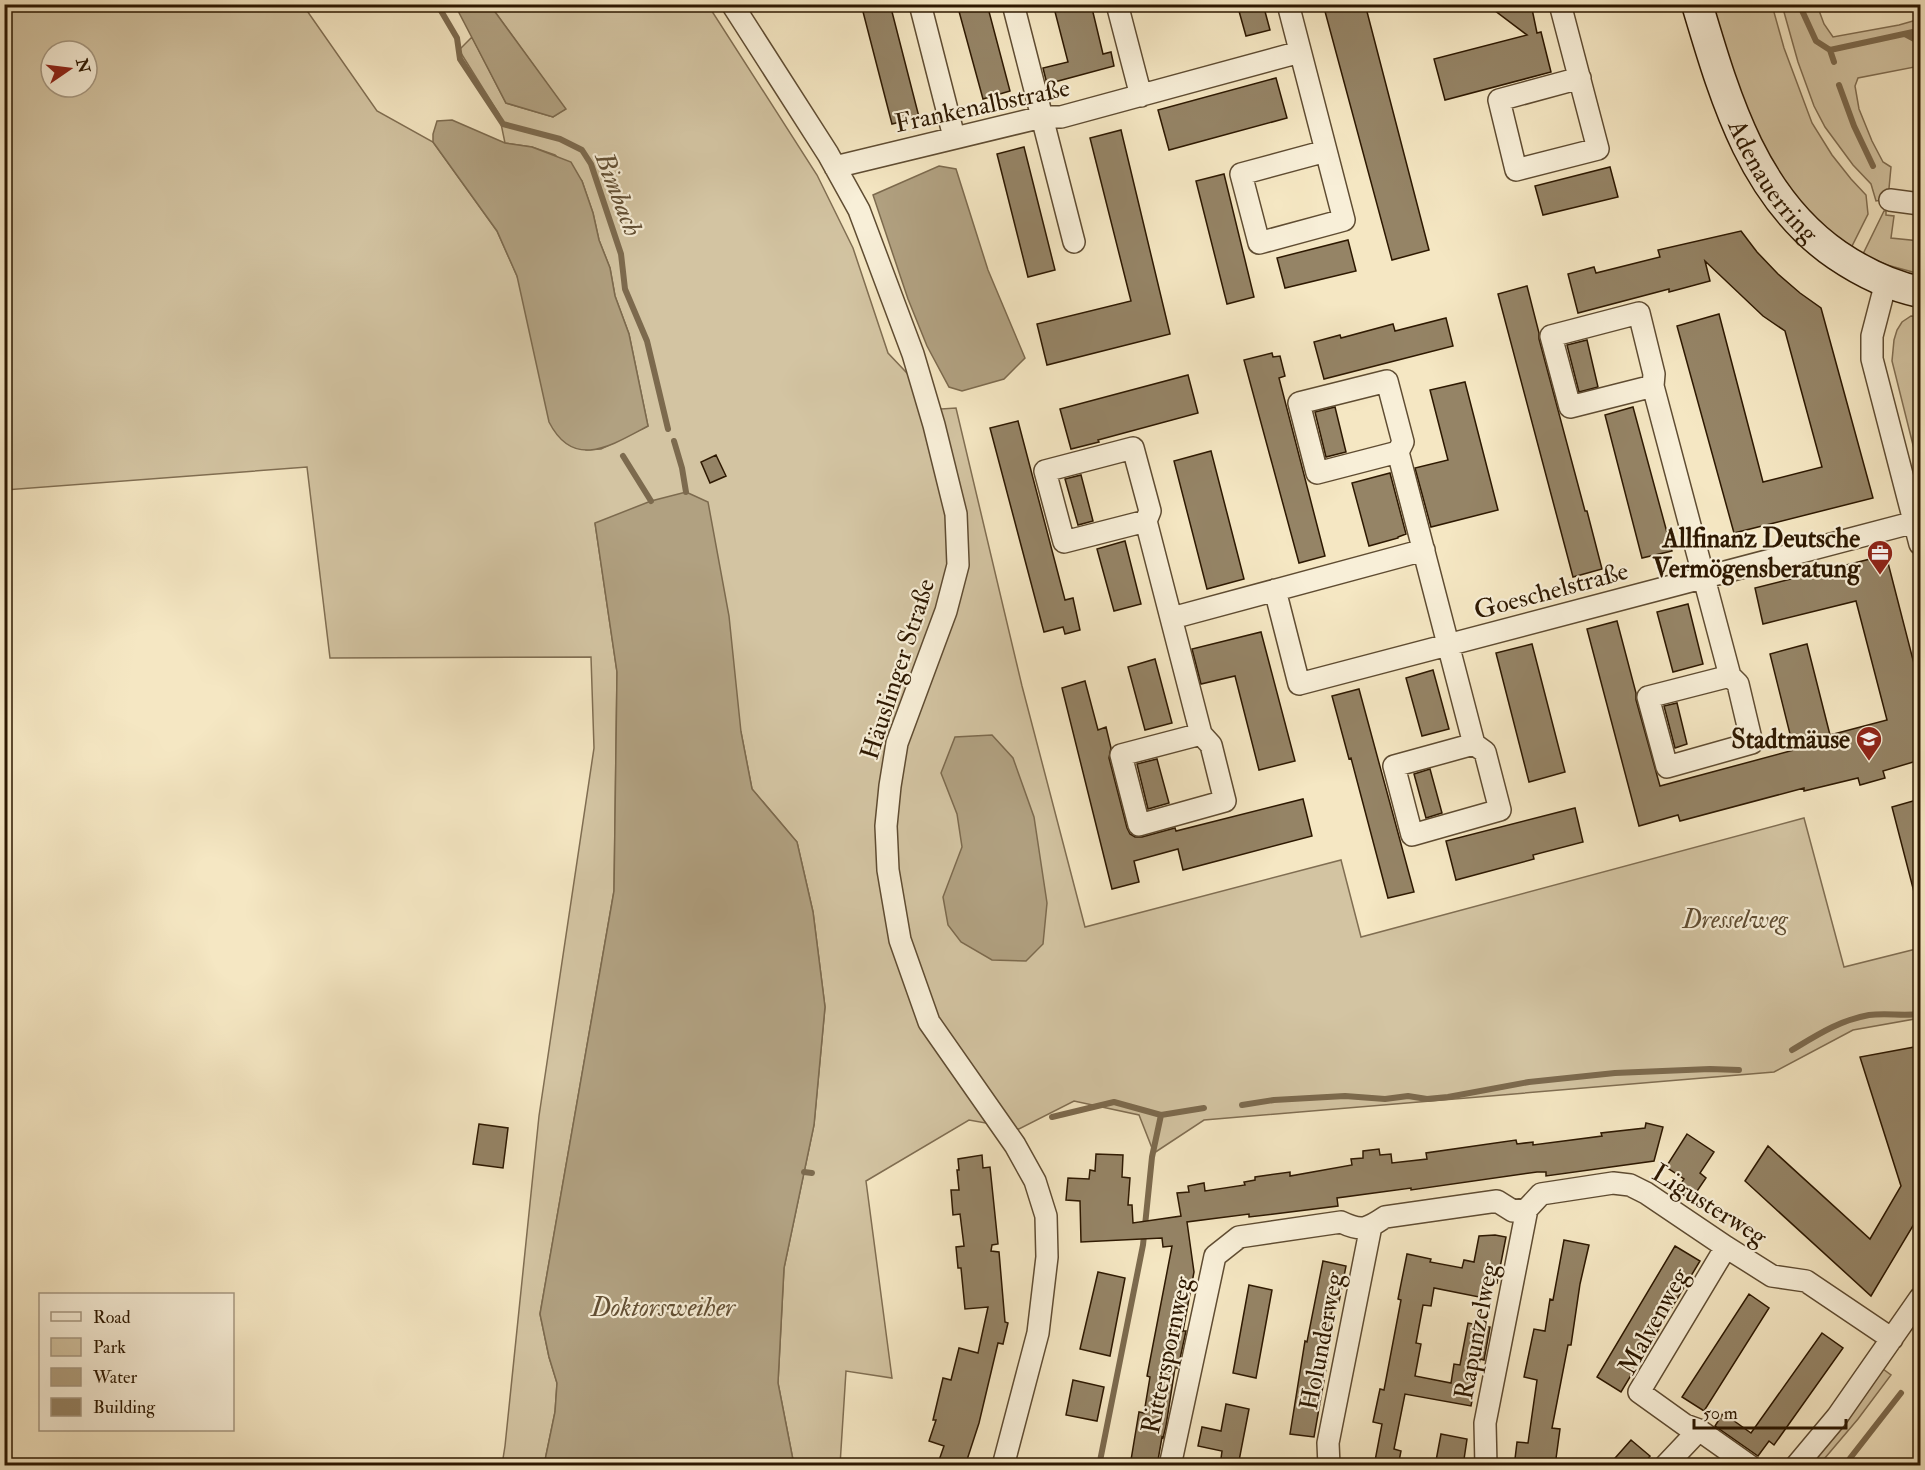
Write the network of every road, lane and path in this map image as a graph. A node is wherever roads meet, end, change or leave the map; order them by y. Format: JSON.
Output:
{"nodes":[{"id":1,"x":732,"y":4,"type":"edge"},
{"id":2,"x":920,"y":4,"type":"edge"},
{"id":3,"x":1013,"y":4,"type":"edge"},
{"id":4,"x":1118,"y":4,"type":"edge"},
{"id":5,"x":1288,"y":4,"type":"edge"},
{"id":6,"x":1560,"y":4,"type":"edge"},
{"id":7,"x":1697,"y":4,"type":"edge"},
{"id":8,"x":1300,"y":52,"type":"junction"},
{"id":9,"x":1580,"y":78,"type":"junction"},
{"id":10,"x":1141,"y":96,"type":"junction"},
{"id":11,"x":1042,"y":117,"type":"junction"},
{"id":12,"x":954,"y":137,"type":"junction"},
{"id":13,"x":1326,"y":151,"type":"junction"},
{"id":14,"x":835,"y":166,"type":"junction"},
{"id":15,"x":1890,"y":200,"type":"dead end"},
{"id":16,"x":1920,"y":204,"type":"edge"},
{"id":17,"x":1074,"y":242,"type":"dead end"},
{"id":18,"x":1886,"y":282,"type":"junction"},
{"id":19,"x":1920,"y":292,"type":"edge"},
{"id":20,"x":1653,"y":386,"type":"junction"},
{"id":21,"x":1398,"y":452,"type":"junction"},
{"id":22,"x":1146,"y":521,"type":"junction"},
{"id":23,"x":1915,"y":522,"type":"junction"},
{"id":24,"x":1920,"y":544,"type":"edge"},
{"id":25,"x":1424,"y":550,"type":"junction"},
{"id":26,"x":1704,"y":578,"type":"junction"},
{"id":27,"x":1275,"y":590,"type":"junction"},
{"id":28,"x":1172,"y":620,"type":"junction"},
{"id":29,"x":1449,"y":645,"type":"junction"},
{"id":30,"x":1730,"y":676,"type":"junction"},
{"id":31,"x":1201,"y":734,"type":"junction"},
{"id":32,"x":1474,"y":744,"type":"junction"},
{"id":33,"x":1527,"y":1209,"type":"junction"},
{"id":34,"x":1371,"y":1226,"type":"junction"},
{"id":35,"x":1726,"y":1247,"type":"junction"},
{"id":36,"x":1920,"y":1298,"type":"edge"},
{"id":37,"x":1892,"y":1340,"type":"junction"},
{"id":38,"x":1699,"y":1430,"type":"junction"},
{"id":39,"x":1003,"y":1466,"type":"edge"},
{"id":40,"x":1170,"y":1466,"type":"edge"},
{"id":41,"x":1329,"y":1466,"type":"edge"},
{"id":42,"x":1486,"y":1466,"type":"edge"},
{"id":43,"x":1665,"y":1466,"type":"edge"},
{"id":44,"x":1750,"y":1466,"type":"edge"},
{"id":45,"x":1796,"y":1466,"type":"edge"}],
"edges":[{"from":1,"to":14,"type":"street","name":"Häuslinger Straße"},
{"from":2,"to":12,"type":"street"},
{"from":3,"to":11,"type":"street"},
{"from":4,"to":10,"type":"street"},
{"from":5,"to":8,"type":"street"},
{"from":6,"to":9,"type":"street"},
{"from":7,"to":18,"type":"main road","name":"Adenauerring"},
{"from":8,"to":10,"type":"street","name":"Frankenalbstraße"},
{"from":8,"to":13,"type":"street"},
{"from":9,"to":9,"type":"street"},
{"from":10,"to":11,"type":"street","name":"Frankenalbstraße"},
{"from":11,"to":12,"type":"street","name":"Frankenalbstraße"},
{"from":11,"to":17,"type":"street"},
{"from":12,"to":14,"type":"street","name":"Frankenalbstraße"},
{"from":13,"to":13,"type":"street"},
{"from":14,"to":39,"type":"street","name":"Häuslinger Straße"},
{"from":15,"to":16,"type":"street"},
{"from":18,"to":19,"type":"main road","name":"Adenauerring"},
{"from":18,"to":23,"type":"street"},
{"from":20,"to":20,"type":"street"},
{"from":20,"to":26,"type":"street"},
{"from":21,"to":21,"type":"street","name":"Goeschelstraße"},
{"from":21,"to":25,"type":"street","name":"Goeschelstraße"},
{"from":22,"to":22,"type":"street"},
{"from":22,"to":28,"type":"street"},
{"from":23,"to":24,"type":"street"},
{"from":23,"to":26,"type":"street","name":"Goeschelstraße"},
{"from":25,"to":27,"type":"street"},
{"from":25,"to":29,"type":"street","name":"Goeschelstraße"},
{"from":26,"to":29,"type":"street","name":"Goeschelstraße"},
{"from":26,"to":30,"type":"street"},
{"from":27,"to":28,"type":"street"},
{"from":27,"to":29,"type":"street","name":"Goeschelstraße"},
{"from":28,"to":31,"type":"street"},
{"from":29,"to":32,"type":"street"},
{"from":30,"to":30,"type":"street"},
{"from":31,"to":31,"type":"street"},
{"from":32,"to":32,"type":"street"},
{"from":33,"to":34,"type":"street"},
{"from":33,"to":35,"type":"street","name":"Ligusterweg"},
{"from":33,"to":42,"type":"street","name":"Rapunzelweg"},
{"from":34,"to":40,"type":"street","name":"Ritterspornweg"},
{"from":34,"to":41,"type":"street","name":"Holunderweg"},
{"from":35,"to":37,"type":"street","name":"Ligusterweg"},
{"from":35,"to":38,"type":"street","name":"Malvenweg"},
{"from":36,"to":37,"type":"street"},
{"from":37,"to":45,"type":"street"},
{"from":38,"to":43,"type":"street"},
{"from":38,"to":44,"type":"street","name":"Malvenweg"}]}
